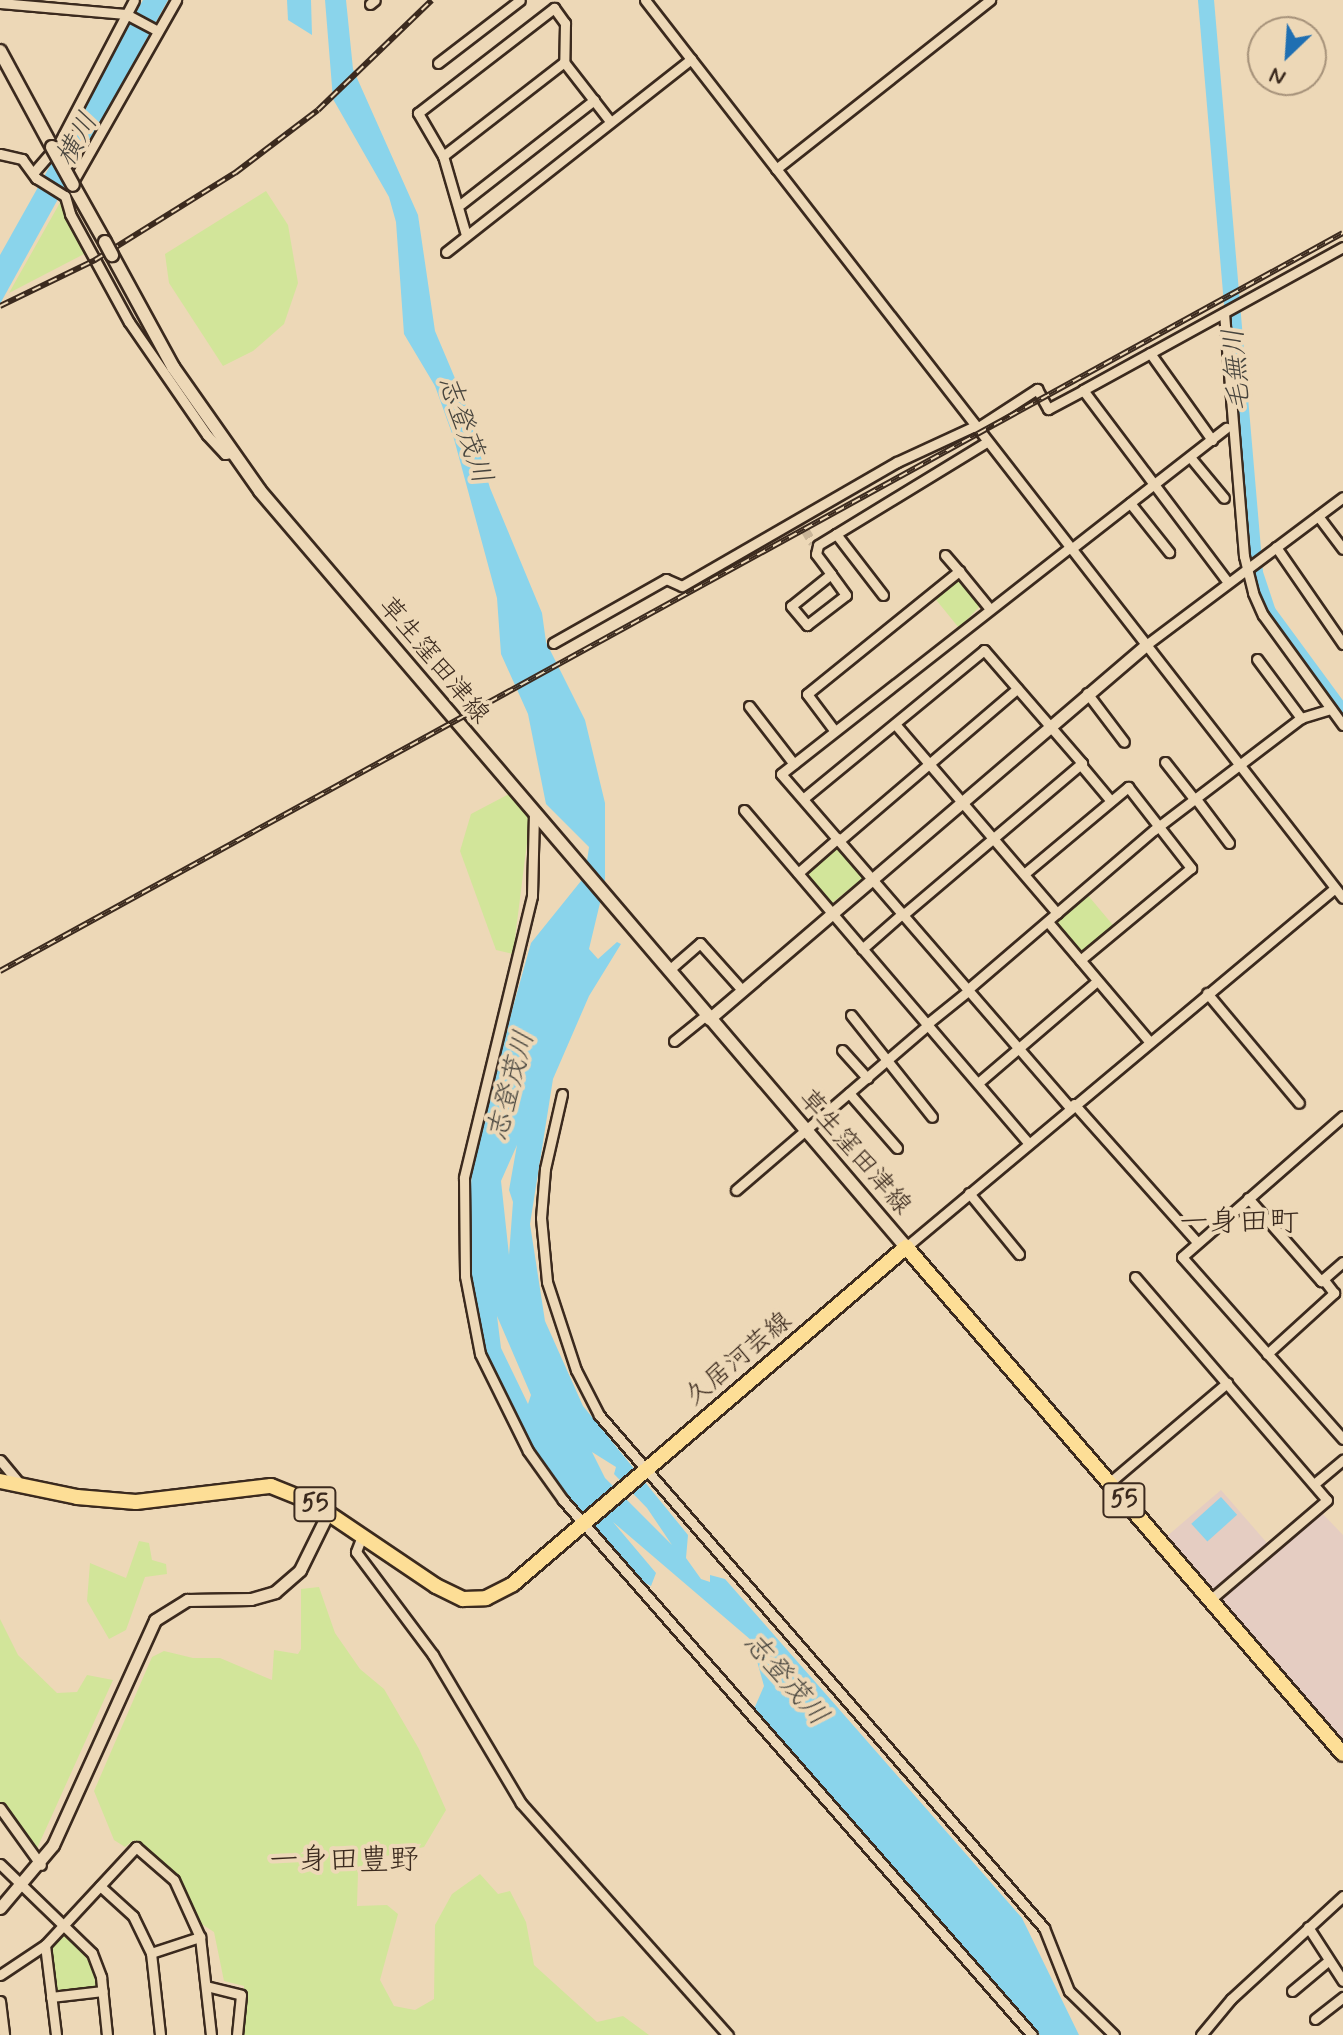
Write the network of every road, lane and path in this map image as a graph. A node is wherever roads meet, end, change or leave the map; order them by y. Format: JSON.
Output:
{"nodes":[{"id":1,"x":134,"y":0,"type":"edge"},
{"id":2,"x":176,"y":0,"type":"edge"},
{"id":3,"x":520,"y":0,"type":"edge"},
{"id":4,"x":645,"y":0,"type":"edge"},
{"id":5,"x":990,"y":0,"type":"edge"},
{"id":6,"x":0,"y":3,"type":"edge"},
{"id":7,"x":126,"y":14,"type":"junction"},
{"id":8,"x":158,"y":31,"type":"junction"},
{"id":9,"x":1,"y":55,"type":"edge"},
{"id":10,"x":691,"y":59,"type":"junction"},
{"id":11,"x":564,"y":62,"type":"junction"},
{"id":12,"x":438,"y":63,"type":"dead end"},
{"id":13,"x":594,"y":100,"type":"junction"},
{"id":14,"x":610,"y":121,"type":"junction"},
{"id":15,"x":0,"y":154,"type":"edge"},
{"id":16,"x":443,"y":156,"type":"junction"},
{"id":17,"x":776,"y":169,"type":"junction"},
{"id":18,"x":35,"y":175,"type":"junction"},
{"id":19,"x":67,"y":191,"type":"junction"},
{"id":20,"x":461,"y":204,"type":"junction"},
{"id":21,"x":466,"y":235,"type":"junction"},
{"id":22,"x":1343,"y":247,"type":"edge"},
{"id":23,"x":446,"y":252,"type":"dead end"},
{"id":24,"x":1224,"y":313,"type":"junction"},
{"id":25,"x":1150,"y":353,"type":"junction"},
{"id":26,"x":1083,"y":390,"type":"junction"},
{"id":27,"x":976,"y":427,"type":"junction"},
{"id":28,"x":1226,"y":428,"type":"dead end"},
{"id":29,"x":1212,"y":440,"type":"junction"},
{"id":30,"x":987,"y":442,"type":"junction"},
{"id":31,"x":231,"y":453,"type":"junction"},
{"id":32,"x":915,"y":457,"type":"junction"},
{"id":33,"x":1190,"y":457,"type":"junction"},
{"id":34,"x":925,"y":476,"type":"junction"},
{"id":35,"x":1153,"y":485,"type":"junction"},
{"id":36,"x":1343,"y":497,"type":"edge"},
{"id":37,"x":1224,"y":498,"type":"dead end"},
{"id":38,"x":1130,"y":503,"type":"junction"},
{"id":39,"x":1318,"y":516,"type":"junction"},
{"id":40,"x":836,"y":534,"type":"junction"},
{"id":41,"x":1276,"y":547,"type":"junction"},
{"id":42,"x":1070,"y":549,"type":"junction"},
{"id":43,"x":1343,"y":549,"type":"edge"},
{"id":44,"x":1169,"y":552,"type":"dead end"},
{"id":45,"x":945,"y":555,"type":"dead end"},
{"id":46,"x":1247,"y":567,"type":"junction"},
{"id":47,"x":959,"y":571,"type":"junction"},
{"id":48,"x":831,"y":574,"type":"junction"},
{"id":49,"x":1227,"y":581,"type":"junction"},
{"id":50,"x":883,"y":595,"type":"dead end"},
{"id":51,"x":990,"y":609,"type":"junction"},
{"id":52,"x":553,"y":643,"type":"dead end"},
{"id":53,"x":1343,"y":644,"type":"edge"},
{"id":54,"x":1146,"y":645,"type":"junction"},
{"id":55,"x":1257,"y":659,"type":"dead end"},
{"id":56,"x":1017,"y":689,"type":"junction"},
{"id":57,"x":1087,"y":693,"type":"junction"},
{"id":58,"x":749,"y":706,"type":"dead end"},
{"id":59,"x":1331,"y":709,"type":"junction"},
{"id":60,"x":1301,"y":718,"type":"junction"},
{"id":61,"x":895,"y":724,"type":"junction"},
{"id":62,"x":1048,"y":725,"type":"junction"},
{"id":63,"x":1343,"y":725,"type":"edge"},
{"id":64,"x":834,"y":730,"type":"junction"},
{"id":65,"x":1124,"y":742,"type":"dead end"},
{"id":66,"x":1165,"y":762,"type":"dead end"},
{"id":67,"x":794,"y":764,"type":"junction"},
{"id":68,"x":929,"y":764,"type":"junction"},
{"id":69,"x":1080,"y":764,"type":"junction"},
{"id":70,"x":1240,"y":766,"type":"junction"},
{"id":71,"x":804,"y":798,"type":"junction"},
{"id":72,"x":1195,"y":800,"type":"junction"},
{"id":73,"x":1111,"y":801,"type":"junction"},
{"id":74,"x":962,"y":802,"type":"junction"},
{"id":75,"x":744,"y":810,"type":"dead end"},
{"id":76,"x":534,"y":813,"type":"junction"},
{"id":77,"x":1160,"y":828,"type":"junction"},
{"id":78,"x":993,"y":838,"type":"junction"},
{"id":79,"x":839,"y":839,"type":"junction"},
{"id":80,"x":1229,"y":843,"type":"dead end"},
{"id":81,"x":798,"y":873,"type":"junction"},
{"id":82,"x":1024,"y":874,"type":"junction"},
{"id":83,"x":873,"y":879,"type":"junction"},
{"id":84,"x":1338,"y":887,"type":"edge"},
{"id":85,"x":1343,"y":898,"type":"edge"},
{"id":86,"x":903,"y":913,"type":"junction"},
{"id":87,"x":1057,"y":913,"type":"junction"},
{"id":88,"x":833,"y":914,"type":"junction"},
{"id":89,"x":1048,"y":922,"type":"junction"},
{"id":90,"x":862,"y":949,"type":"junction"},
{"id":91,"x":1080,"y":960,"type":"junction"},
{"id":92,"x":669,"y":970,"type":"junction"},
{"id":93,"x":1097,"y":981,"type":"junction"},
{"id":94,"x":968,"y":990,"type":"junction"},
{"id":95,"x":743,"y":991,"type":"junction"},
{"id":96,"x":1207,"y":993,"type":"junction"},
{"id":97,"x":851,"y":1015,"type":"dead end"},
{"id":98,"x":708,"y":1017,"type":"junction"},
{"id":99,"x":928,"y":1025,"type":"junction"},
{"id":100,"x":674,"y":1041,"type":"dead end"},
{"id":101,"x":1149,"y":1041,"type":"junction"},
{"id":102,"x":1018,"y":1048,"type":"junction"},
{"id":103,"x":842,"y":1050,"type":"dead end"},
{"id":104,"x":885,"y":1062,"type":"junction"},
{"id":105,"x":867,"y":1078,"type":"junction"},
{"id":106,"x":978,"y":1083,"type":"junction"},
{"id":107,"x":849,"y":1093,"type":"junction"},
{"id":108,"x":562,"y":1094,"type":"dead end"},
{"id":109,"x":1299,"y":1103,"type":"dead end"},
{"id":110,"x":1072,"y":1106,"type":"junction"},
{"id":111,"x":1343,"y":1116,"type":"edge"},
{"id":112,"x":932,"y":1117,"type":"dead end"},
{"id":113,"x":805,"y":1130,"type":"junction"},
{"id":114,"x":1028,"y":1143,"type":"junction"},
{"id":115,"x":897,"y":1148,"type":"dead end"},
{"id":116,"x":736,"y":1190,"type":"dead end"},
{"id":117,"x":969,"y":1193,"type":"junction"},
{"id":118,"x":1248,"y":1198,"type":"junction"},
{"id":119,"x":1197,"y":1242,"type":"junction"},
{"id":120,"x":906,"y":1247,"type":"junction"},
{"id":121,"x":1019,"y":1254,"type":"dead end"},
{"id":122,"x":1343,"y":1262,"type":"edge"},
{"id":123,"x":1135,"y":1277,"type":"dead end"},
{"id":124,"x":1323,"y":1279,"type":"junction"},
{"id":125,"x":1267,"y":1354,"type":"junction"},
{"id":126,"x":1227,"y":1383,"type":"junction"},
{"id":127,"x":1343,"y":1439,"type":"edge"},
{"id":128,"x":0,"y":1460,"type":"edge"},
{"id":129,"x":1343,"y":1460,"type":"edge"},
{"id":130,"x":645,"y":1471,"type":"junction"},
{"id":131,"x":0,"y":1481,"type":"edge"},
{"id":132,"x":1109,"y":1483,"type":"junction"},
{"id":133,"x":1314,"y":1484,"type":"junction"},
{"id":134,"x":22,"y":1486,"type":"junction"},
{"id":135,"x":328,"y":1513,"type":"junction"},
{"id":136,"x":584,"y":1523,"type":"junction"},
{"id":137,"x":362,"y":1536,"type":"junction"},
{"id":138,"x":1211,"y":1599,"type":"junction"},
{"id":139,"x":1343,"y":1754,"type":"edge"},
{"id":140,"x":0,"y":1808,"type":"edge"},
{"id":141,"x":0,"y":1864,"type":"edge"},
{"id":142,"x":41,"y":1865,"type":"junction"},
{"id":143,"x":23,"y":1886,"type":"junction"},
{"id":144,"x":100,"y":1886,"type":"junction"},
{"id":145,"x":1343,"y":1896,"type":"edge"},
{"id":146,"x":0,"y":1908,"type":"edge"},
{"id":147,"x":64,"y":1923,"type":"junction"},
{"id":148,"x":1308,"y":1927,"type":"junction"},
{"id":149,"x":200,"y":1937,"type":"junction"},
{"id":150,"x":45,"y":1945,"type":"junction"},
{"id":151,"x":151,"y":1953,"type":"junction"},
{"id":152,"x":1328,"y":1961,"type":"junction"},
{"id":153,"x":0,"y":1975,"type":"edge"},
{"id":154,"x":1343,"y":1981,"type":"edge"},
{"id":155,"x":206,"y":1986,"type":"junction"},
{"id":156,"x":103,"y":1991,"type":"junction"},
{"id":157,"x":1292,"y":1991,"type":"dead end"},
{"id":158,"x":51,"y":1997,"type":"junction"},
{"id":159,"x":1343,"y":1997,"type":"edge"},
{"id":160,"x":0,"y":2001,"type":"edge"},
{"id":161,"x":1315,"y":2019,"type":"dead end"},
{"id":162,"x":4,"y":2035,"type":"edge"},
{"id":163,"x":56,"y":2035,"type":"edge"},
{"id":164,"x":107,"y":2035,"type":"edge"},
{"id":165,"x":160,"y":2035,"type":"edge"},
{"id":166,"x":211,"y":2035,"type":"edge"},
{"id":167,"x":237,"y":2035,"type":"edge"},
{"id":168,"x":728,"y":2035,"type":"edge"},
{"id":169,"x":1032,"y":2035,"type":"edge"},
{"id":170,"x":1114,"y":2035,"type":"edge"},
{"id":171,"x":1201,"y":2035,"type":"edge"}],
"edges":[{"from":1,"to":7,"type":"street"},
{"from":2,"to":8,"type":"street"},
{"from":3,"to":12,"type":"street"},
{"from":4,"to":10,"type":"street"},
{"from":5,"to":17,"type":"street"},
{"from":6,"to":7,"type":"street"},
{"from":7,"to":8,"type":"street"},
{"from":7,"to":18,"type":"street"},
{"from":8,"to":19,"type":"street"},
{"from":9,"to":19,"type":"main road","name":"草生窪田津線","bridge":true},
{"from":10,"to":14,"type":"street"},
{"from":10,"to":17,"type":"street"},
{"from":11,"to":13,"type":"street"},
{"from":11,"to":16,"type":"street"},
{"from":11,"to":16,"type":"street"},
{"from":13,"to":14,"type":"street"},
{"from":13,"to":20,"type":"street"},
{"from":14,"to":21,"type":"street"},
{"from":15,"to":18,"type":"street"},
{"from":16,"to":20,"type":"street"},
{"from":17,"to":27,"type":"street"},
{"from":18,"to":19,"type":"street"},
{"from":19,"to":31,"type":"main road","name":"草生窪田津線","bridge":true},
{"from":19,"to":31,"type":"street"},
{"from":20,"to":21,"type":"street"},
{"from":21,"to":23,"type":"street"},
{"from":22,"to":24,"type":"street"},
{"from":24,"to":25,"type":"street"},
{"from":24,"to":46,"type":"street"},
{"from":25,"to":26,"type":"street"},
{"from":25,"to":29,"type":"street"},
{"from":26,"to":27,"type":"street"},
{"from":26,"to":35,"type":"street"},
{"from":27,"to":30,"type":"street"},
{"from":27,"to":32,"type":"street"},
{"from":28,"to":29,"type":"street"},
{"from":29,"to":33,"type":"street"},
{"from":30,"to":34,"type":"street"},
{"from":30,"to":42,"type":"street"},
{"from":31,"to":76,"type":"main road","name":"草生窪田津線"},
{"from":32,"to":34,"type":"street"},
{"from":32,"to":52,"type":"street"},
{"from":33,"to":35,"type":"street"},
{"from":33,"to":37,"type":"street"},
{"from":34,"to":40,"type":"street"},
{"from":35,"to":38,"type":"street"},
{"from":35,"to":49,"type":"street"},
{"from":36,"to":39,"type":"street"},
{"from":38,"to":42,"type":"street"},
{"from":38,"to":44,"type":"street"},
{"from":39,"to":41,"type":"street"},
{"from":39,"to":43,"type":"street"},
{"from":40,"to":48,"type":"street"},
{"from":40,"to":50,"type":"street"},
{"from":41,"to":46,"type":"street"},
{"from":41,"to":53,"type":"street"},
{"from":42,"to":51,"type":"street"},
{"from":42,"to":54,"type":"street"},
{"from":45,"to":47,"type":"street"},
{"from":46,"to":49,"type":"street"},
{"from":46,"to":59,"type":"street"},
{"from":47,"to":51,"type":"street"},
{"from":47,"to":64,"type":"street"},
{"from":48,"to":48,"type":"street"},
{"from":49,"to":54,"type":"street"},
{"from":51,"to":64,"type":"street"},
{"from":54,"to":57,"type":"street"},
{"from":54,"to":70,"type":"street"},
{"from":55,"to":60,"type":"street"},
{"from":56,"to":61,"type":"street"},
{"from":56,"to":62,"type":"street"},
{"from":56,"to":68,"type":"street"},
{"from":57,"to":62,"type":"street"},
{"from":57,"to":65,"type":"street"},
{"from":58,"to":67,"type":"street"},
{"from":59,"to":60,"type":"street"},
{"from":59,"to":63,"type":"street"},
{"from":60,"to":70,"type":"street"},
{"from":61,"to":68,"type":"street"},
{"from":61,"to":71,"type":"street"},
{"from":62,"to":69,"type":"street"},
{"from":62,"to":74,"type":"street"},
{"from":64,"to":67,"type":"street"},
{"from":66,"to":72,"type":"street"},
{"from":67,"to":71,"type":"street"},
{"from":68,"to":74,"type":"street"},
{"from":68,"to":79,"type":"street"},
{"from":69,"to":73,"type":"street"},
{"from":69,"to":78,"type":"street"},
{"from":70,"to":72,"type":"street"},
{"from":70,"to":84,"type":"street"},
{"from":71,"to":79,"type":"street"},
{"from":72,"to":77,"type":"street"},
{"from":72,"to":80,"type":"street"},
{"from":73,"to":77,"type":"street"},
{"from":73,"to":82,"type":"street"},
{"from":74,"to":78,"type":"street"},
{"from":74,"to":83,"type":"street"},
{"from":75,"to":81,"type":"street"},
{"from":76,"to":92,"type":"main road","name":"草生窪田津線"},
{"from":76,"to":136,"type":"street"},
{"from":77,"to":87,"type":"street"},
{"from":77,"to":91,"type":"street"},
{"from":78,"to":82,"type":"street"},
{"from":78,"to":86,"type":"street"},
{"from":79,"to":81,"type":"street"},
{"from":79,"to":83,"type":"street"},
{"from":81,"to":88,"type":"street"},
{"from":82,"to":87,"type":"street"},
{"from":83,"to":86,"type":"street"},
{"from":83,"to":88,"type":"street"},
{"from":84,"to":85,"type":"street"},
{"from":84,"to":96,"type":"street"},
{"from":86,"to":90,"type":"street"},
{"from":86,"to":94,"type":"street"},
{"from":87,"to":89,"type":"street"},
{"from":88,"to":90,"type":"street"},
{"from":88,"to":95,"type":"street"},
{"from":89,"to":91,"type":"street"},
{"from":89,"to":94,"type":"street"},
{"from":90,"to":99,"type":"street"},
{"from":91,"to":93,"type":"street"},
{"from":92,"to":95,"type":"street"},
{"from":92,"to":98,"type":"main road","name":"草生窪田津線"},
{"from":93,"to":101,"type":"street"},
{"from":93,"to":102,"type":"street"},
{"from":94,"to":99,"type":"street"},
{"from":94,"to":102,"type":"street"},
{"from":95,"to":98,"type":"street"},
{"from":96,"to":101,"type":"street"},
{"from":96,"to":109,"type":"street"},
{"from":97,"to":104,"type":"street"},
{"from":98,"to":100,"type":"street"},
{"from":98,"to":113,"type":"main road","name":"草生窪田津線"},
{"from":99,"to":104,"type":"street"},
{"from":99,"to":106,"type":"street"},
{"from":101,"to":110,"type":"street"},
{"from":102,"to":106,"type":"street"},
{"from":102,"to":110,"type":"street"},
{"from":103,"to":105,"type":"street"},
{"from":104,"to":105,"type":"street"},
{"from":104,"to":112,"type":"street"},
{"from":105,"to":107,"type":"street"},
{"from":106,"to":114,"type":"street"},
{"from":107,"to":113,"type":"street"},
{"from":107,"to":115,"type":"street"},
{"from":108,"to":130,"type":"street"},
{"from":110,"to":114,"type":"street"},
{"from":110,"to":119,"type":"street"},
{"from":111,"to":118,"type":"street"},
{"from":113,"to":116,"type":"street"},
{"from":113,"to":120,"type":"main road","name":"草生窪田津線"},
{"from":114,"to":117,"type":"street"},
{"from":117,"to":120,"type":"street"},
{"from":117,"to":121,"type":"street"},
{"from":118,"to":119,"type":"street"},
{"from":118,"to":124,"type":"street"},
{"from":119,"to":125,"type":"street"},
{"from":120,"to":130,"type":"main road","name":"久居河芸線","number":"55"},
{"from":120,"to":132,"type":"main road","number":"55"},
{"from":122,"to":124,"type":"street"},
{"from":123,"to":126,"type":"street"},
{"from":124,"to":125,"type":"street"},
{"from":125,"to":127,"type":"street"},
{"from":126,"to":132,"type":"street"},
{"from":126,"to":133,"type":"street"},
{"from":128,"to":134,"type":"street"},
{"from":129,"to":133,"type":"street"},
{"from":130,"to":136,"type":"main road","name":"久居河芸線","number":"55"},
{"from":130,"to":170,"type":"street"},
{"from":131,"to":134,"type":"main road","name":"久居河芸線","number":"55"},
{"from":132,"to":138,"type":"main road","number":"55"},
{"from":133,"to":138,"type":"street"},
{"from":134,"to":135,"type":"main road","name":"久居河芸線","number":"55"},
{"from":135,"to":137,"type":"main road","name":"久居河芸線","number":"55"},
{"from":135,"to":142,"type":"street"},
{"from":136,"to":137,"type":"main road","name":"久居河芸線","number":"55"},
{"from":136,"to":169,"type":"street"},
{"from":137,"to":168,"type":"street"},
{"from":138,"to":139,"type":"main road","number":"55"},
{"from":140,"to":142,"type":"street"},
{"from":141,"to":143,"type":"street"},
{"from":142,"to":143,"type":"street"},
{"from":143,"to":146,"type":"street"},
{"from":143,"to":147,"type":"street"},
{"from":144,"to":147,"type":"street"},
{"from":144,"to":149,"type":"street"},
{"from":144,"to":151,"type":"street"},
{"from":145,"to":148,"type":"street"},
{"from":147,"to":150,"type":"street"},
{"from":147,"to":156,"type":"street"},
{"from":148,"to":152,"type":"street"},
{"from":148,"to":171,"type":"street"},
{"from":149,"to":151,"type":"street"},
{"from":149,"to":155,"type":"street"},
{"from":150,"to":153,"type":"street"},
{"from":150,"to":158,"type":"street"},
{"from":151,"to":165,"type":"street"},
{"from":152,"to":154,"type":"street"},
{"from":152,"to":157,"type":"street"},
{"from":155,"to":166,"type":"street"},
{"from":155,"to":167,"type":"street"},
{"from":156,"to":158,"type":"street"},
{"from":156,"to":164,"type":"street"},
{"from":158,"to":163,"type":"street"},
{"from":159,"to":161,"type":"street"},
{"from":160,"to":162,"type":"street"}]}
